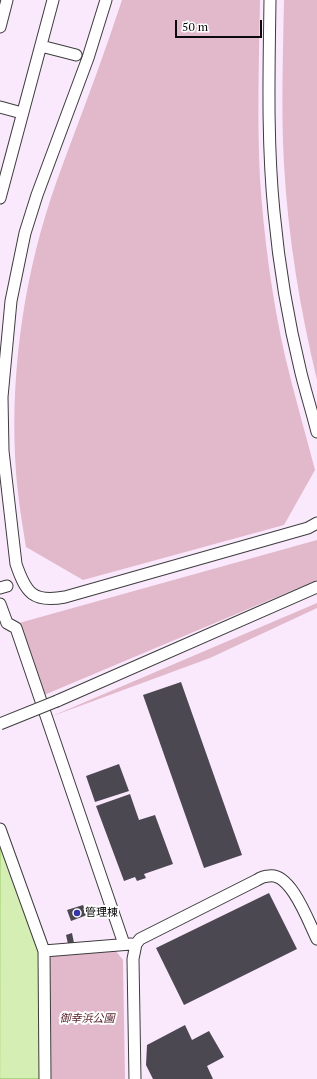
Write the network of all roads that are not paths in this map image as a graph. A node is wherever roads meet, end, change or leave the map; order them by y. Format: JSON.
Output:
{"nodes":[{"id":1,"x":7,"y":0,"type":"edge"},
{"id":2,"x":53,"y":0,"type":"edge"},
{"id":3,"x":106,"y":0,"type":"edge"},
{"id":4,"x":270,"y":0,"type":"edge"},
{"id":5,"x":0,"y":27,"type":"edge"},
{"id":6,"x":41,"y":46,"type":"junction"},
{"id":7,"x":76,"y":55,"type":"dead end"},
{"id":8,"x":0,"y":107,"type":"edge"},
{"id":9,"x":22,"y":113,"type":"junction"},
{"id":10,"x":0,"y":198,"type":"edge"},
{"id":11,"x":317,"y":432,"type":"edge"},
{"id":12,"x":317,"y":523,"type":"edge"},
{"id":13,"x":317,"y":587,"type":"edge"},
{"id":14,"x":0,"y":604,"type":"edge"},
{"id":15,"x":4,"y":624,"type":"edge"},
{"id":16,"x":0,"y":724,"type":"edge"},
{"id":17,"x":0,"y":829,"type":"edge"},
{"id":18,"x":317,"y":939,"type":"edge"},
{"id":19,"x":124,"y":944,"type":"junction"},
{"id":20,"x":136,"y":944,"type":"junction"},
{"id":21,"x":44,"y":951,"type":"junction"},
{"id":22,"x":45,"y":1079,"type":"edge"},
{"id":23,"x":135,"y":1079,"type":"edge"}],
"edges":[{"from":1,"to":5,"type":"street"},
{"from":2,"to":6,"type":"street"},
{"from":3,"to":12,"type":"street"},
{"from":4,"to":11,"type":"street"},
{"from":6,"to":7,"type":"street"},
{"from":6,"to":9,"type":"street"},
{"from":8,"to":9,"type":"street"},
{"from":9,"to":10,"type":"street"},
{"from":13,"to":16,"type":"street","bridge":true},
{"from":14,"to":15,"type":"street"},
{"from":15,"to":19,"type":"street"},
{"from":17,"to":21,"type":"street"},
{"from":18,"to":20,"type":"street"},
{"from":19,"to":20,"type":"street"},
{"from":19,"to":21,"type":"street"},
{"from":20,"to":23,"type":"street"},
{"from":21,"to":22,"type":"street"}]}
